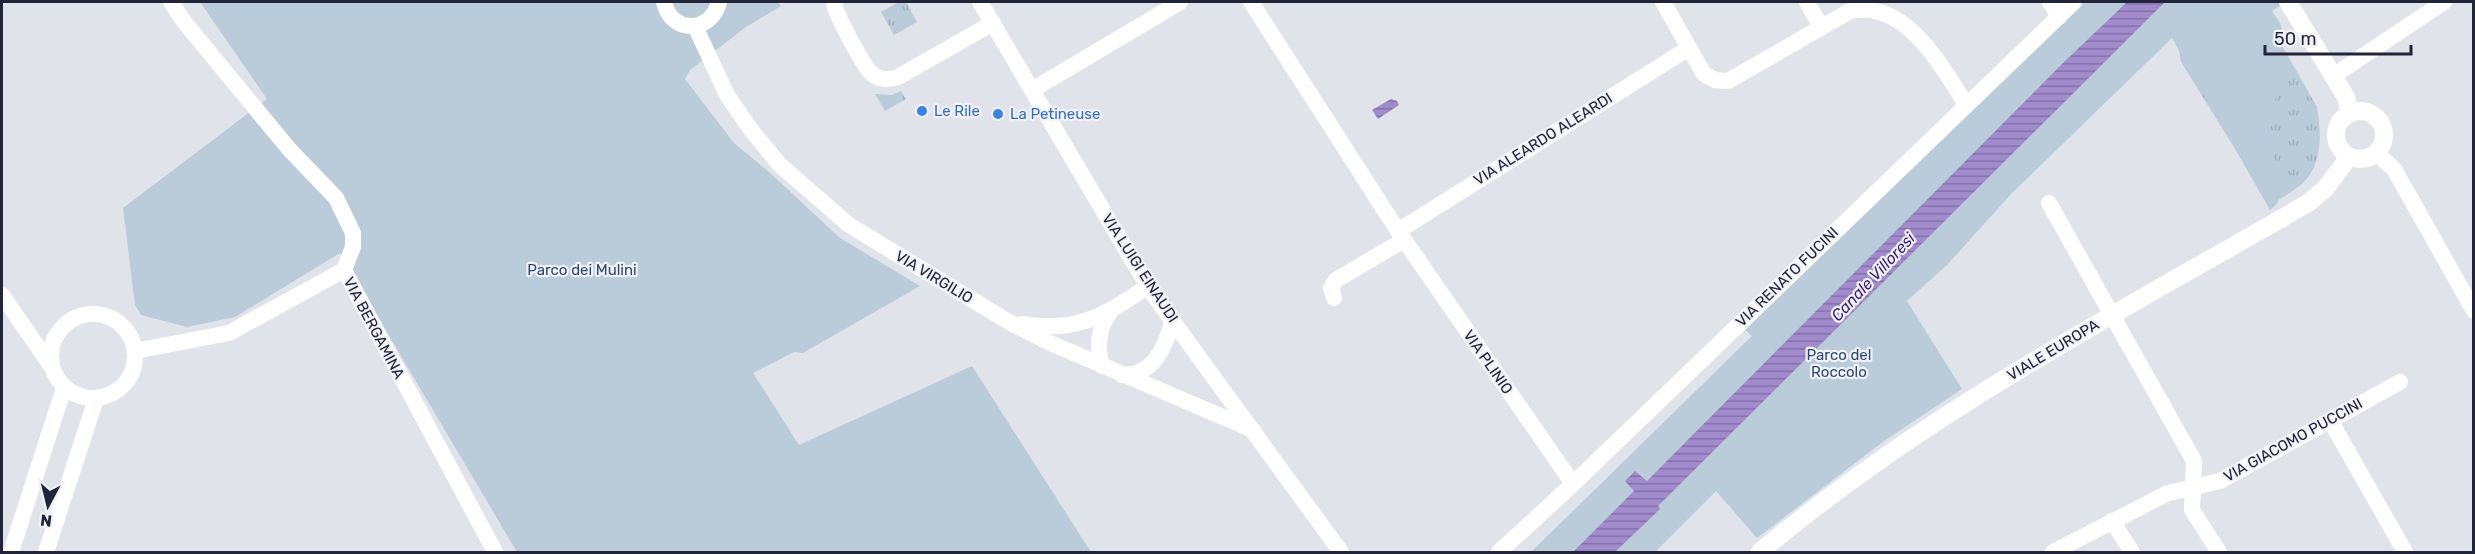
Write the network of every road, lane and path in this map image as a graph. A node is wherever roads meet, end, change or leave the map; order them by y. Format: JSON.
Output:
{"nodes":[{"id":1,"x":171,"y":2,"type":"edge"},
{"id":2,"x":664,"y":2,"type":"edge"},
{"id":3,"x":719,"y":2,"type":"edge"},
{"id":4,"x":834,"y":2,"type":"edge"},
{"id":5,"x":980,"y":2,"type":"edge"},
{"id":6,"x":1180,"y":2,"type":"edge"},
{"id":7,"x":1251,"y":2,"type":"edge"},
{"id":8,"x":1663,"y":2,"type":"edge"},
{"id":9,"x":1807,"y":2,"type":"edge"},
{"id":10,"x":2050,"y":2,"type":"edge"},
{"id":11,"x":2074,"y":2,"type":"edge"},
{"id":12,"x":2288,"y":2,"type":"edge"},
{"id":13,"x":2444,"y":2,"type":"edge"},
{"id":14,"x":2059,"y":17,"type":"junction"},
{"id":15,"x":993,"y":23,"type":"junction"},
{"id":16,"x":695,"y":26,"type":"junction"},
{"id":17,"x":1821,"y":27,"type":"junction"},
{"id":18,"x":1689,"y":48,"type":"junction"},
{"id":19,"x":2333,"y":76,"type":"junction"},
{"id":20,"x":1032,"y":90,"type":"junction"},
{"id":21,"x":1966,"y":104,"type":"junction"},
{"id":22,"x":2350,"y":112,"type":"junction"},
{"id":23,"x":2376,"y":153,"type":"junction"},
{"id":24,"x":2349,"y":157,"type":"junction"},
{"id":25,"x":2049,"y":203,"type":"dead end"},
{"id":26,"x":1401,"y":235,"type":"junction"},
{"id":27,"x":344,"y":270,"type":"junction"},
{"id":28,"x":1148,"y":286,"type":"junction"},
{"id":29,"x":2,"y":295,"type":"edge"},
{"id":30,"x":1334,"y":298,"type":"dead end"},
{"id":31,"x":2472,"y":306,"type":"edge"},
{"id":32,"x":1111,"y":311,"type":"junction"},
{"id":33,"x":2112,"y":316,"type":"junction"},
{"id":34,"x":1173,"y":321,"type":"junction"},
{"id":35,"x":1009,"y":322,"type":"junction"},
{"id":36,"x":135,"y":351,"type":"junction"},
{"id":37,"x":1102,"y":366,"type":"junction"},
{"id":38,"x":51,"y":367,"type":"junction"},
{"id":39,"x":1122,"y":375,"type":"junction"},
{"id":40,"x":2400,"y":382,"type":"dead end"},
{"id":41,"x":64,"y":388,"type":"junction"},
{"id":42,"x":96,"y":399,"type":"junction"},
{"id":43,"x":2330,"y":420,"type":"junction"},
{"id":44,"x":1253,"y":430,"type":"junction"},
{"id":45,"x":1573,"y":484,"type":"junction"},
{"id":46,"x":2192,"y":489,"type":"junction"},
{"id":47,"x":2112,"y":521,"type":"junction"},
{"id":48,"x":11,"y":552,"type":"edge"},
{"id":49,"x":46,"y":552,"type":"edge"},
{"id":50,"x":495,"y":552,"type":"edge"},
{"id":51,"x":1341,"y":552,"type":"edge"},
{"id":52,"x":1499,"y":552,"type":"edge"},
{"id":53,"x":1760,"y":552,"type":"edge"},
{"id":54,"x":2053,"y":552,"type":"edge"},
{"id":55,"x":2132,"y":552,"type":"edge"},
{"id":56,"x":2219,"y":552,"type":"edge"},
{"id":57,"x":2405,"y":552,"type":"edge"}],
"edges":[{"from":1,"to":27,"type":"street"},
{"from":2,"to":16,"type":"street"},
{"from":3,"to":16,"type":"street"},
{"from":4,"to":15,"type":"street"},
{"from":5,"to":15,"type":"street","name":"VIA LUIGI EINAUDI"},
{"from":6,"to":20,"type":"street"},
{"from":7,"to":26,"type":"street","name":"VIA PLINIO"},
{"from":8,"to":18,"type":"street"},
{"from":9,"to":17,"type":"street"},
{"from":10,"to":14,"type":"street"},
{"from":11,"to":14,"type":"street","name":"VIA RENATO FUCINI"},
{"from":12,"to":19,"type":"street"},
{"from":13,"to":19,"type":"street"},
{"from":14,"to":21,"type":"street","name":"VIA RENATO FUCINI"},
{"from":15,"to":20,"type":"street","name":"VIA LUIGI EINAUDI"},
{"from":16,"to":35,"type":"street","name":"VIA VIRGILIO"},
{"from":17,"to":18,"type":"street"},
{"from":17,"to":21,"type":"street"},
{"from":18,"to":26,"type":"street","name":"VIA ALEARDO ALEARDI"},
{"from":19,"to":22,"type":"street"},
{"from":20,"to":28,"type":"street","name":"VIA LUIGI EINAUDI"},
{"from":21,"to":45,"type":"street","name":"VIA RENATO FUCINI"},
{"from":22,"to":23,"type":"street"},
{"from":22,"to":24,"type":"street"},
{"from":23,"to":24,"type":"street"},
{"from":23,"to":31,"type":"street"},
{"from":24,"to":33,"type":"street","name":"VIALE EUROPA"},
{"from":25,"to":33,"type":"street"},
{"from":26,"to":30,"type":"street"},
{"from":26,"to":45,"type":"street","name":"VIA PLINIO"},
{"from":27,"to":36,"type":"street","name":"VIA BERGAMINA"},
{"from":27,"to":50,"type":"street","name":"VIA BERGAMINA"},
{"from":28,"to":32,"type":"street"},
{"from":28,"to":34,"type":"street","name":"VIA LUIGI EINAUDI"},
{"from":29,"to":38,"type":"street"},
{"from":32,"to":35,"type":"street"},
{"from":32,"to":37,"type":"street"},
{"from":33,"to":46,"type":"street"},
{"from":33,"to":53,"type":"street","name":"VIALE EUROPA"},
{"from":34,"to":39,"type":"street"},
{"from":34,"to":44,"type":"street","name":"VIA LUIGI EINAUDI"},
{"from":35,"to":37,"type":"street","name":"VIA VIRGILIO"},
{"from":36,"to":38,"type":"street"},
{"from":36,"to":42,"type":"street"},
{"from":37,"to":39,"type":"street","name":"VIA VIRGILIO"},
{"from":38,"to":41,"type":"street"},
{"from":39,"to":44,"type":"street","name":"VIA VIRGILIO"},
{"from":40,"to":43,"type":"street","name":"VIA GIACOMO PUCCINI"},
{"from":41,"to":42,"type":"street"},
{"from":41,"to":48,"type":"street"},
{"from":42,"to":49,"type":"street"},
{"from":43,"to":46,"type":"street","name":"VIA GIACOMO PUCCINI"},
{"from":43,"to":57,"type":"street"},
{"from":44,"to":51,"type":"street","name":"VIA LUIGI EINAUDI"},
{"from":45,"to":52,"type":"street","name":"VIA RENATO FUCINI"},
{"from":46,"to":47,"type":"street","name":"VIA GIACOMO PUCCINI"},
{"from":46,"to":56,"type":"street"},
{"from":47,"to":54,"type":"street","name":"VIA GIACOMO PUCCINI"},
{"from":47,"to":55,"type":"street"}]}
